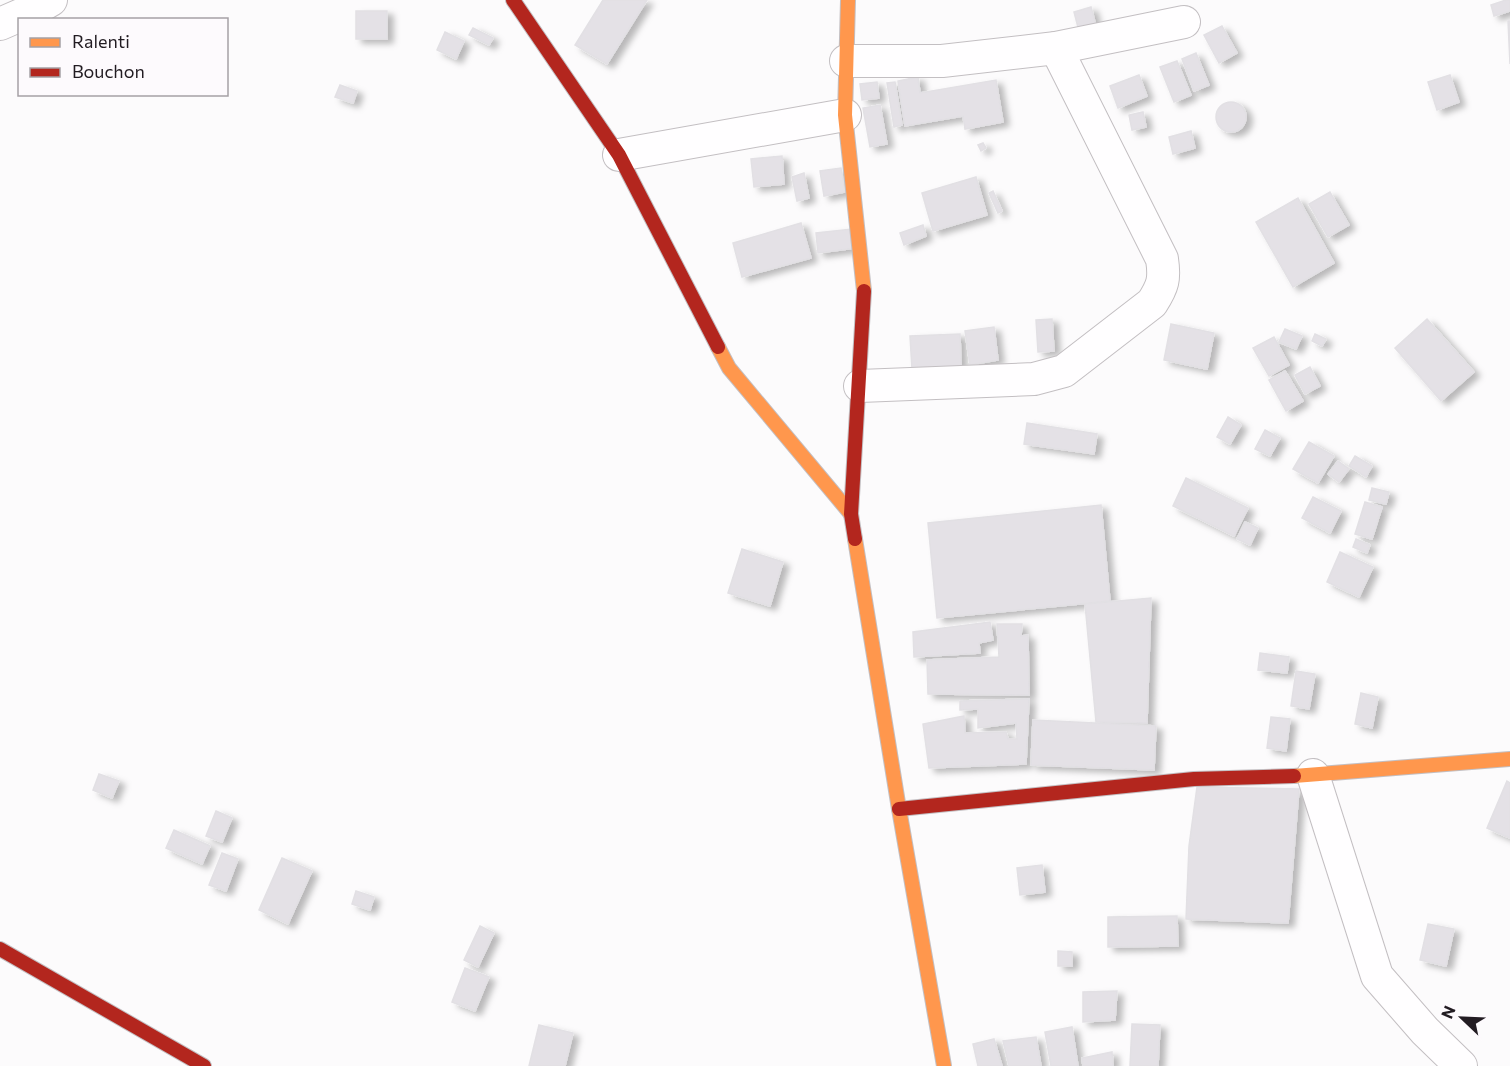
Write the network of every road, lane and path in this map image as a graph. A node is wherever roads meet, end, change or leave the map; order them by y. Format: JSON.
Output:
{"nodes":[{"id":1,"x":51,"y":0,"type":"edge"},
{"id":2,"x":513,"y":0,"type":"edge"},
{"id":3,"x":848,"y":0,"type":"edge"},
{"id":4,"x":1184,"y":22,"type":"dead end"},
{"id":5,"x":0,"y":24,"type":"edge"},
{"id":6,"x":1056,"y":48,"type":"junction"},
{"id":7,"x":846,"y":62,"type":"junction"},
{"id":8,"x":845,"y":115,"type":"junction"},
{"id":9,"x":619,"y":156,"type":"junction"},
{"id":10,"x":860,"y":386,"type":"junction"},
{"id":11,"x":851,"y":514,"type":"junction"},
{"id":12,"x":1510,"y":759,"type":"edge"},
{"id":13,"x":1313,"y":775,"type":"junction"},
{"id":14,"x":899,"y":809,"type":"junction"},
{"id":15,"x":0,"y":949,"type":"edge"},
{"id":16,"x":204,"y":1066,"type":"edge"},
{"id":17,"x":944,"y":1066,"type":"edge"},
{"id":18,"x":1461,"y":1066,"type":"edge"}],
"edges":[{"from":1,"to":5,"type":"street"},
{"from":2,"to":9,"type":"street"},
{"from":3,"to":7,"type":"street"},
{"from":4,"to":6,"type":"street"},
{"from":6,"to":7,"type":"street"},
{"from":6,"to":10,"type":"street"},
{"from":7,"to":8,"type":"street"},
{"from":8,"to":9,"type":"street"},
{"from":8,"to":10,"type":"street"},
{"from":9,"to":11,"type":"street"},
{"from":10,"to":11,"type":"street"},
{"from":11,"to":14,"type":"street"},
{"from":12,"to":13,"type":"street"},
{"from":13,"to":14,"type":"street"},
{"from":13,"to":18,"type":"street"},
{"from":14,"to":17,"type":"street"},
{"from":15,"to":16,"type":"street"}]}
